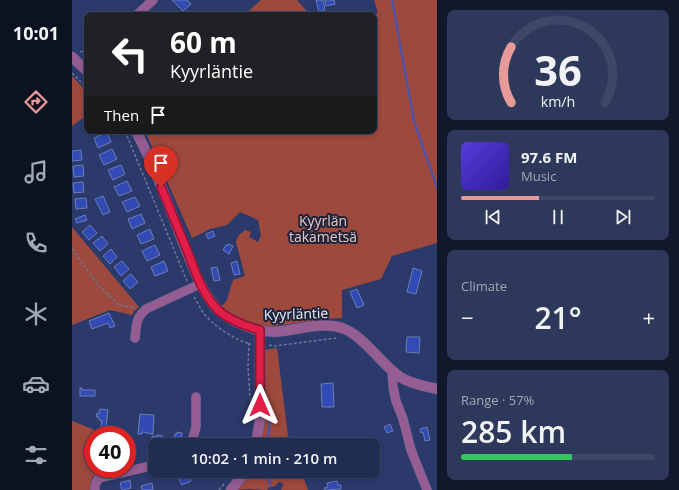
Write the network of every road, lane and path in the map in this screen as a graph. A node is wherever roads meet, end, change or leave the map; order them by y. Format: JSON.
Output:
{"nodes":[{"id":1,"x":153,"y":0,"type":"edge"},
{"id":2,"x":140,"y":12,"type":"edge"},
{"id":3,"x":84,"y":51,"type":"edge"},
{"id":4,"x":74,"y":55,"type":"edge"},
{"id":5,"x":84,"y":72,"type":"edge"},
{"id":6,"x":72,"y":73,"type":"edge"},
{"id":7,"x":126,"y":134,"type":"edge"},
{"id":8,"x":137,"y":134,"type":"edge"},
{"id":9,"x":72,"y":249,"type":"edge"},
{"id":10,"x":200,"y":284,"type":"junction"},
{"id":11,"x":190,"y":289,"type":"junction"},
{"id":12,"x":143,"y":312,"type":"junction"},
{"id":13,"x":260,"y":330,"type":"junction"},
{"id":14,"x":135,"y":338,"type":"dead end"},
{"id":15,"x":337,"y":338,"type":"dead end"},
{"id":16,"x":282,"y":340,"type":"dead end"},
{"id":17,"x":249,"y":343,"type":"junction"},
{"id":18,"x":283,"y":344,"type":"junction"},
{"id":19,"x":260,"y":345,"type":"junction"},
{"id":20,"x":392,"y":370,"type":"junction"},
{"id":21,"x":437,"y":389,"type":"edge"},
{"id":22,"x":196,"y":397,"type":"dead end"},
{"id":23,"x":250,"y":404,"type":"dead end"},
{"id":24,"x":193,"y":438,"type":"edge"},
{"id":25,"x":257,"y":438,"type":"edge"},
{"id":26,"x":148,"y":467,"type":"edge"},
{"id":27,"x":241,"y":478,"type":"edge"},
{"id":28,"x":95,"y":490,"type":"edge"},
{"id":29,"x":231,"y":490,"type":"edge"},
{"id":30,"x":427,"y":490,"type":"edge"}],
"edges":[{"from":1,"to":2,"type":"street"},
{"from":3,"to":4,"type":"path"},
{"from":4,"to":5,"type":"street"},
{"from":5,"to":6,"type":"path"},
{"from":7,"to":11,"type":"path"},
{"from":8,"to":10,"type":"street","name":"Kyyrläntie"},
{"from":9,"to":12,"type":"path"},
{"from":10,"to":11,"type":"street"},
{"from":10,"to":13,"type":"street","name":"Kyyrläntie"},
{"from":11,"to":12,"type":"street"},
{"from":11,"to":17,"type":"path"},
{"from":12,"to":14,"type":"street"},
{"from":13,"to":19,"type":"street"},
{"from":13,"to":20,"type":"street","name":"Kyyrläntie"},
{"from":15,"to":18,"type":"path"},
{"from":16,"to":18,"type":"path"},
{"from":17,"to":19,"type":"path"},
{"from":17,"to":23,"type":"path"},
{"from":18,"to":19,"type":"path"},
{"from":19,"to":25,"type":"street"},
{"from":20,"to":21,"type":"street","name":"Kyyrläntie"},
{"from":20,"to":30,"type":"street"},
{"from":22,"to":24,"type":"street"},
{"from":26,"to":28,"type":"street"},
{"from":27,"to":29,"type":"street"}]}
